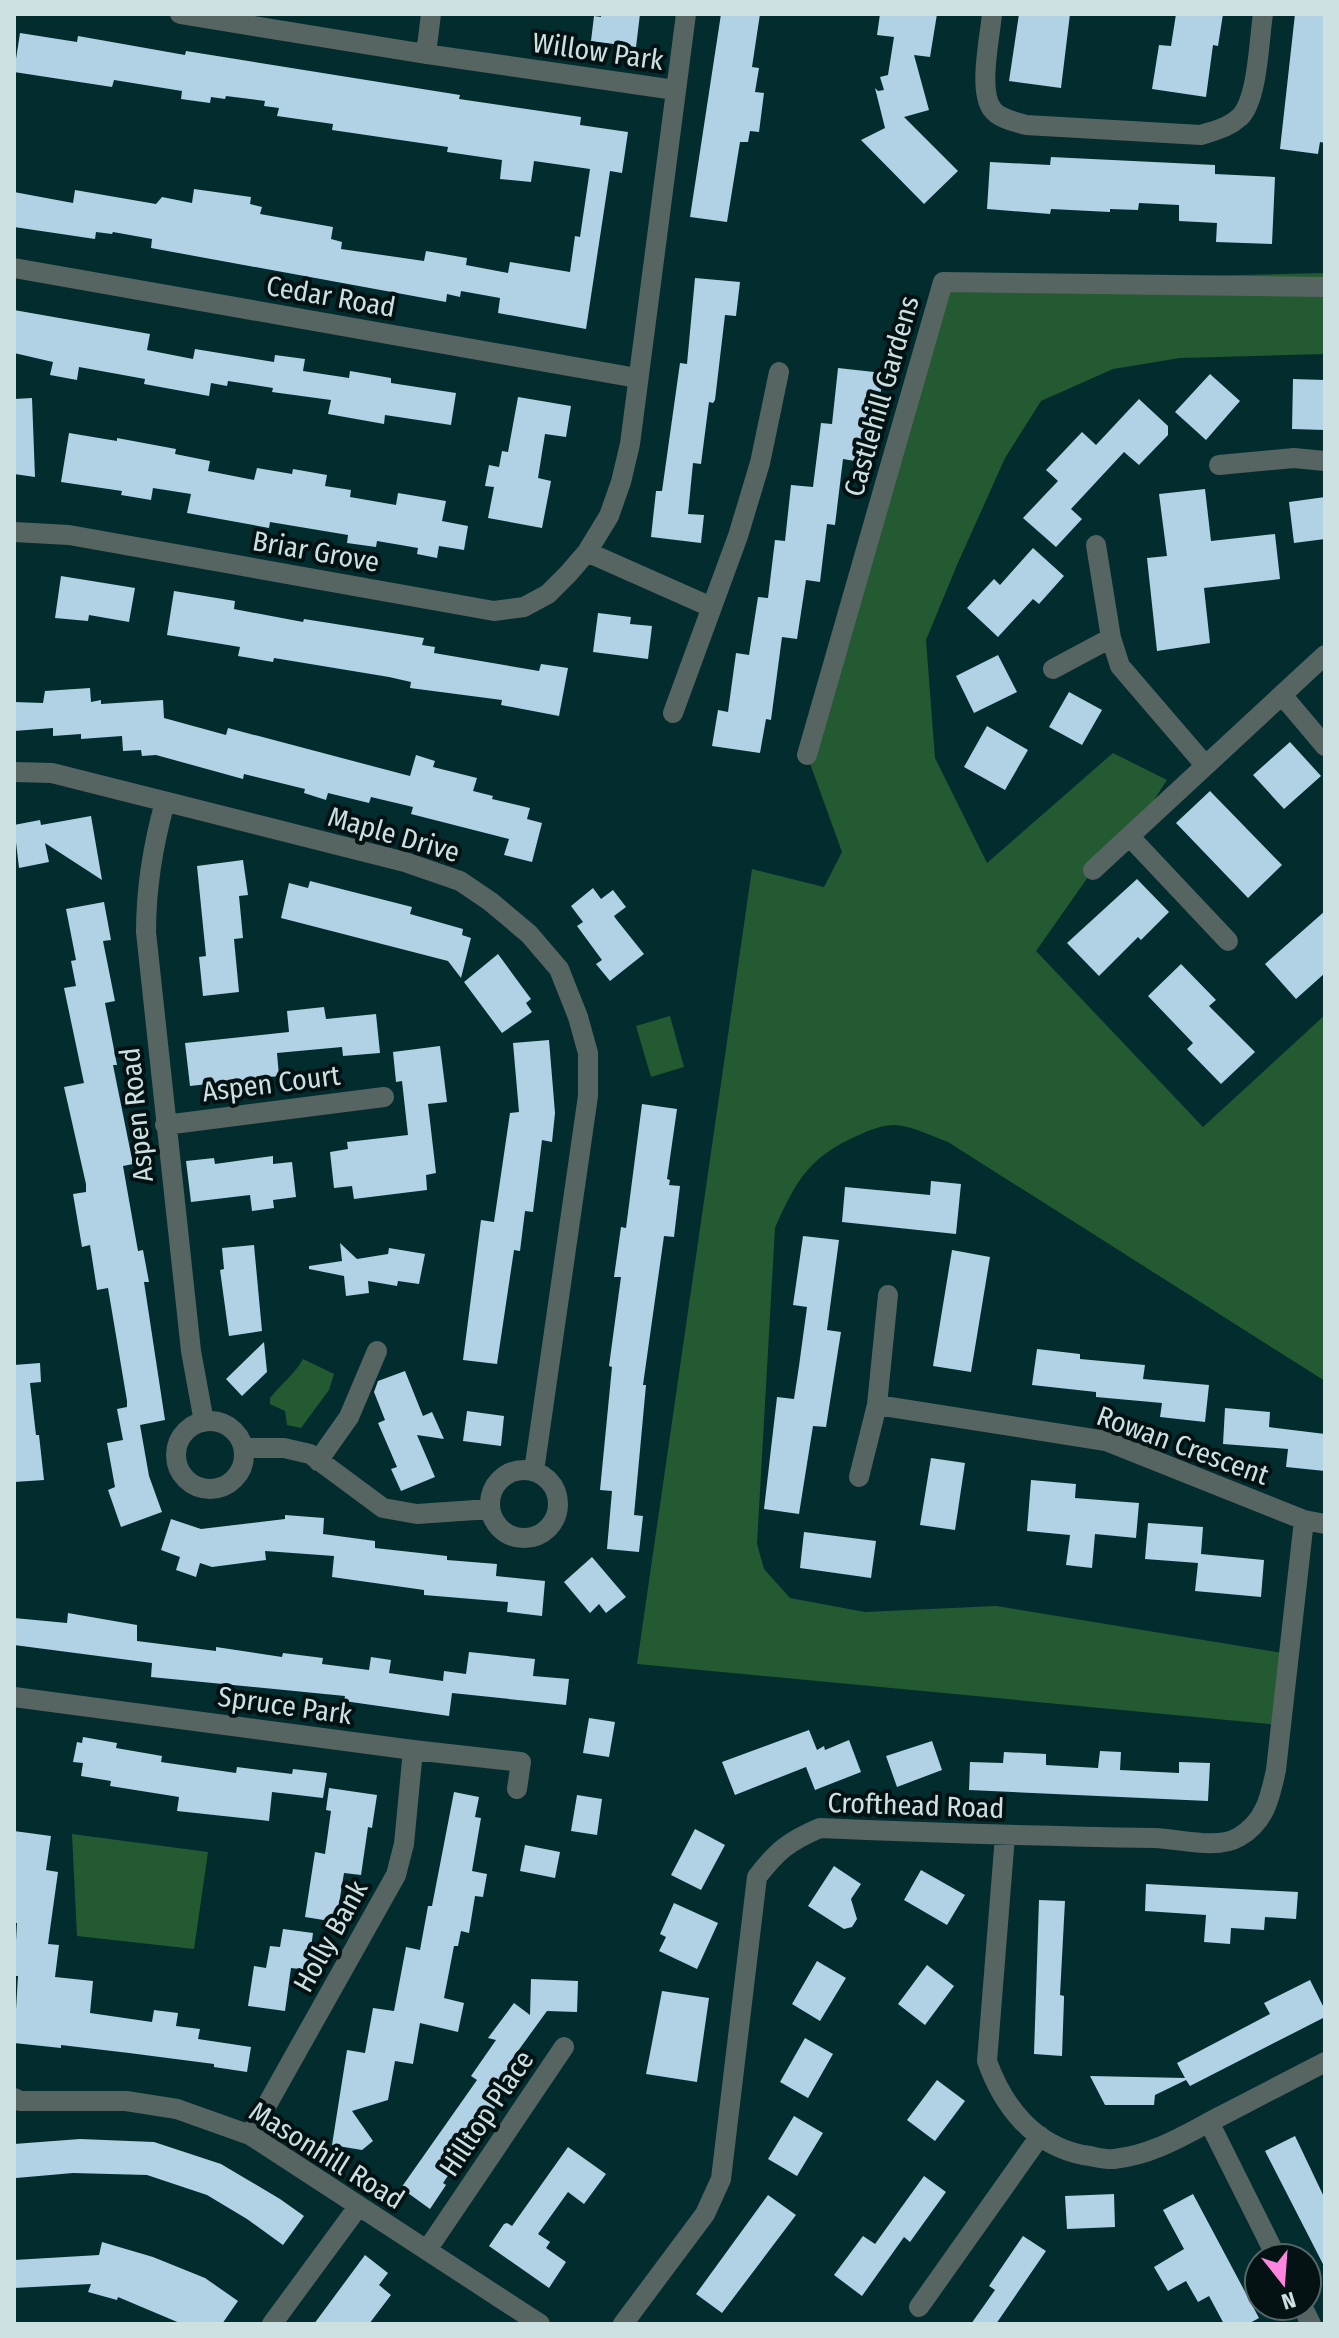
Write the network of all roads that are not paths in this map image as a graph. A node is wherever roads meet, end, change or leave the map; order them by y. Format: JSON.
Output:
{"nodes":[{"id":1,"x":180,"y":14,"type":"edge"},
{"id":2,"x":431,"y":14,"type":"edge"},
{"id":3,"x":686,"y":14,"type":"edge"},
{"id":4,"x":992,"y":14,"type":"edge"},
{"id":5,"x":1263,"y":14,"type":"edge"},
{"id":6,"x":426,"y":54,"type":"junction"},
{"id":7,"x":675,"y":90,"type":"junction"},
{"id":8,"x":14,"y":268,"type":"edge"},
{"id":9,"x":1325,"y":287,"type":"edge"},
{"id":10,"x":779,"y":372,"type":"dead end"},
{"id":11,"x":637,"y":378,"type":"junction"},
{"id":12,"x":1325,"y":461,"type":"edge"},
{"id":13,"x":1219,"y":465,"type":"dead end"},
{"id":14,"x":14,"y":532,"type":"edge"},
{"id":15,"x":1096,"y":545,"type":"dead end"},
{"id":16,"x":587,"y":552,"type":"junction"},
{"id":17,"x":711,"y":607,"type":"junction"},
{"id":18,"x":1111,"y":638,"type":"junction"},
{"id":19,"x":1325,"y":655,"type":"edge"},
{"id":20,"x":1053,"y":669,"type":"dead end"},
{"id":21,"x":1282,"y":695,"type":"junction"},
{"id":22,"x":673,"y":713,"type":"dead end"},
{"id":23,"x":1325,"y":746,"type":"edge"},
{"id":24,"x":807,"y":755,"type":"dead end"},
{"id":25,"x":1205,"y":765,"type":"junction"},
{"id":26,"x":14,"y":772,"type":"edge"},
{"id":27,"x":165,"y":802,"type":"junction"},
{"id":28,"x":1130,"y":837,"type":"junction"},
{"id":29,"x":1093,"y":870,"type":"dead end"},
{"id":30,"x":1228,"y":941,"type":"dead end"},
{"id":31,"x":384,"y":1097,"type":"dead end"},
{"id":32,"x":165,"y":1125,"type":"junction"},
{"id":33,"x":888,"y":1295,"type":"dead end"},
{"id":34,"x":377,"y":1351,"type":"dead end"},
{"id":35,"x":877,"y":1405,"type":"junction"},
{"id":36,"x":204,"y":1422,"type":"junction"},
{"id":37,"x":244,"y":1448,"type":"junction"},
{"id":38,"x":318,"y":1461,"type":"junction"},
{"id":39,"x":534,"y":1471,"type":"junction"},
{"id":40,"x":859,"y":1477,"type":"dead end"},
{"id":41,"x":490,"y":1509,"type":"junction"},
{"id":42,"x":1304,"y":1520,"type":"junction"},
{"id":43,"x":1325,"y":1524,"type":"edge"},
{"id":44,"x":14,"y":1697,"type":"edge"},
{"id":45,"x":413,"y":1750,"type":"junction"},
{"id":46,"x":517,"y":1789,"type":"dead end"},
{"id":47,"x":1005,"y":1836,"type":"junction"},
{"id":48,"x":564,"y":2047,"type":"dead end"},
{"id":49,"x":1325,"y":2062,"type":"edge"},
{"id":50,"x":14,"y":2098,"type":"edge"},
{"id":51,"x":1209,"y":2122,"type":"junction"},
{"id":52,"x":250,"y":2135,"type":"junction"},
{"id":53,"x":1040,"y":2136,"type":"junction"},
{"id":54,"x":358,"y":2207,"type":"junction"},
{"id":55,"x":1269,"y":2242,"type":"edge"},
{"id":56,"x":427,"y":2250,"type":"junction"},
{"id":57,"x":919,"y":2307,"type":"dead end"},
{"id":58,"x":272,"y":2324,"type":"edge"},
{"id":59,"x":540,"y":2324,"type":"edge"},
{"id":60,"x":623,"y":2324,"type":"edge"}],
"edges":[{"from":1,"to":6,"type":"street","name":"Willow Park"},
{"from":2,"to":6,"type":"street"},
{"from":3,"to":7,"type":"street","name":"Briar Grove"},
{"from":4,"to":5,"type":"street"},
{"from":6,"to":7,"type":"street","name":"Willow Park"},
{"from":7,"to":11,"type":"street","name":"Briar Grove"},
{"from":8,"to":11,"type":"street","name":"Cedar Road"},
{"from":9,"to":24,"type":"street","name":"Castlehill Gardens"},
{"from":10,"to":17,"type":"street"},
{"from":11,"to":16,"type":"street","name":"Briar Grove"},
{"from":12,"to":13,"type":"street"},
{"from":14,"to":16,"type":"street","name":"Briar Grove"},
{"from":15,"to":18,"type":"street"},
{"from":16,"to":17,"type":"street"},
{"from":17,"to":22,"type":"street"},
{"from":18,"to":20,"type":"street"},
{"from":18,"to":25,"type":"street"},
{"from":19,"to":21,"type":"street"},
{"from":21,"to":23,"type":"street"},
{"from":21,"to":25,"type":"street"},
{"from":25,"to":28,"type":"street"},
{"from":26,"to":27,"type":"street","name":"Maple Drive"},
{"from":27,"to":32,"type":"street","name":"Aspen Road"},
{"from":27,"to":39,"type":"street","name":"Maple Drive"},
{"from":28,"to":29,"type":"street"},
{"from":28,"to":30,"type":"street"},
{"from":31,"to":32,"type":"street","name":"Aspen Court"},
{"from":32,"to":36,"type":"street","name":"Aspen Road"},
{"from":33,"to":35,"type":"street"},
{"from":34,"to":38,"type":"street"},
{"from":35,"to":40,"type":"street"},
{"from":35,"to":42,"type":"street","name":"Rowan Crescent"},
{"from":36,"to":37,"type":"street"},
{"from":36,"to":37,"type":"street"},
{"from":37,"to":38,"type":"street"},
{"from":38,"to":41,"type":"street"},
{"from":39,"to":41,"type":"street"},
{"from":39,"to":41,"type":"street"},
{"from":42,"to":43,"type":"street","name":"Rowan Crescent"},
{"from":42,"to":47,"type":"street","name":"Crofthead Road"},
{"from":44,"to":45,"type":"street","name":"Spruce Park"},
{"from":45,"to":46,"type":"street","name":"Spruce Park"},
{"from":45,"to":52,"type":"street","name":"Holly Bank"},
{"from":47,"to":53,"type":"street"},
{"from":47,"to":60,"type":"street","name":"Crofthead Road"},
{"from":48,"to":56,"type":"street","name":"Hilltop Place"},
{"from":49,"to":51,"type":"street"},
{"from":50,"to":52,"type":"street","name":"Masonhill Road"},
{"from":51,"to":53,"type":"street"},
{"from":51,"to":55,"type":"street"},
{"from":52,"to":54,"type":"street","name":"Masonhill Road"},
{"from":53,"to":57,"type":"street"},
{"from":54,"to":56,"type":"street","name":"Masonhill Road"},
{"from":54,"to":58,"type":"street"},
{"from":56,"to":59,"type":"street","name":"Masonhill Road"}]}
